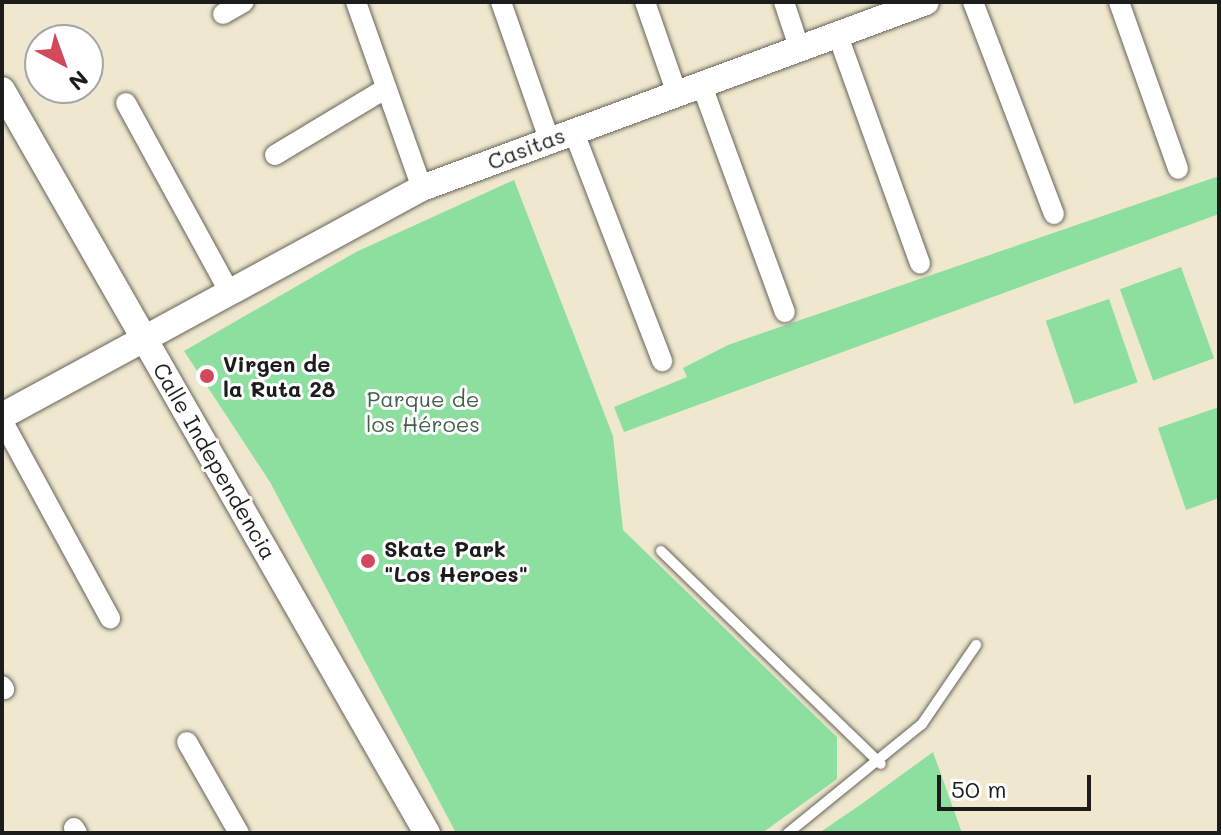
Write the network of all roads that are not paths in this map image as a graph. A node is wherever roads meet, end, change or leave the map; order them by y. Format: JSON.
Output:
{"nodes":[{"id":1,"x":244,"y":2,"type":"edge"},
{"id":2,"x":356,"y":2,"type":"edge"},
{"id":3,"x":501,"y":2,"type":"edge"},
{"id":4,"x":645,"y":2,"type":"edge"},
{"id":5,"x":784,"y":2,"type":"edge"},
{"id":6,"x":926,"y":2,"type":"edge"},
{"id":7,"x":973,"y":2,"type":"edge"},
{"id":8,"x":1119,"y":2,"type":"edge"},
{"id":9,"x":223,"y":14,"type":"dead end"},
{"id":10,"x":837,"y":33,"type":"junction"},
{"id":11,"x":799,"y":47,"type":"junction"},
{"id":12,"x":701,"y":83,"type":"junction"},
{"id":13,"x":385,"y":89,"type":"junction"},
{"id":14,"x":2,"y":90,"type":"edge"},
{"id":15,"x":676,"y":91,"type":"junction"},
{"id":16,"x":126,"y":103,"type":"dead end"},
{"id":17,"x":561,"y":134,"type":"junction"},
{"id":18,"x":275,"y":155,"type":"dead end"},
{"id":19,"x":1178,"y":169,"type":"dead end"},
{"id":20,"x":422,"y":188,"type":"junction"},
{"id":21,"x":1054,"y":214,"type":"dead end"},
{"id":22,"x":920,"y":264,"type":"dead end"},
{"id":23,"x":229,"y":291,"type":"junction"},
{"id":24,"x":785,"y":312,"type":"dead end"},
{"id":25,"x":145,"y":336,"type":"junction"},
{"id":26,"x":662,"y":361,"type":"dead end"},
{"id":27,"x":2,"y":418,"type":"edge"},
{"id":28,"x":661,"y":551,"type":"dead end"},
{"id":29,"x":110,"y":618,"type":"dead end"},
{"id":30,"x":976,"y":645,"type":"dead end"},
{"id":31,"x":187,"y":742,"type":"dead end"},
{"id":32,"x":881,"y":764,"type":"junction"},
{"id":33,"x":239,"y":833,"type":"edge"},
{"id":34,"x":427,"y":833,"type":"edge"},
{"id":35,"x":788,"y":833,"type":"edge"}],
"edges":[{"from":1,"to":9,"type":"street"},
{"from":2,"to":13,"type":"street"},
{"from":3,"to":17,"type":"street"},
{"from":4,"to":15,"type":"street"},
{"from":5,"to":11,"type":"street"},
{"from":6,"to":10,"type":"street","name":"Casitas"},
{"from":7,"to":21,"type":"street"},
{"from":8,"to":19,"type":"street"},
{"from":10,"to":11,"type":"street","name":"Casitas"},
{"from":10,"to":22,"type":"street"},
{"from":11,"to":12,"type":"street","name":"Casitas"},
{"from":12,"to":15,"type":"street","name":"Casitas"},
{"from":12,"to":24,"type":"street"},
{"from":13,"to":18,"type":"street"},
{"from":13,"to":20,"type":"street"},
{"from":14,"to":25,"type":"street","name":"Calle Independencia"},
{"from":15,"to":17,"type":"street","name":"Casitas"},
{"from":16,"to":23,"type":"street"},
{"from":17,"to":20,"type":"street","name":"Casitas"},
{"from":17,"to":26,"type":"street"},
{"from":20,"to":23,"type":"street","name":"Casitas"},
{"from":23,"to":25,"type":"street","name":"Casitas"},
{"from":25,"to":27,"type":"street","name":"Casitas"},
{"from":25,"to":34,"type":"street","name":"Calle Independencia"},
{"from":27,"to":29,"type":"street"},
{"from":28,"to":32,"type":"lane"},
{"from":30,"to":32,"type":"lane"},
{"from":31,"to":33,"type":"street"},
{"from":32,"to":35,"type":"lane"}]}
